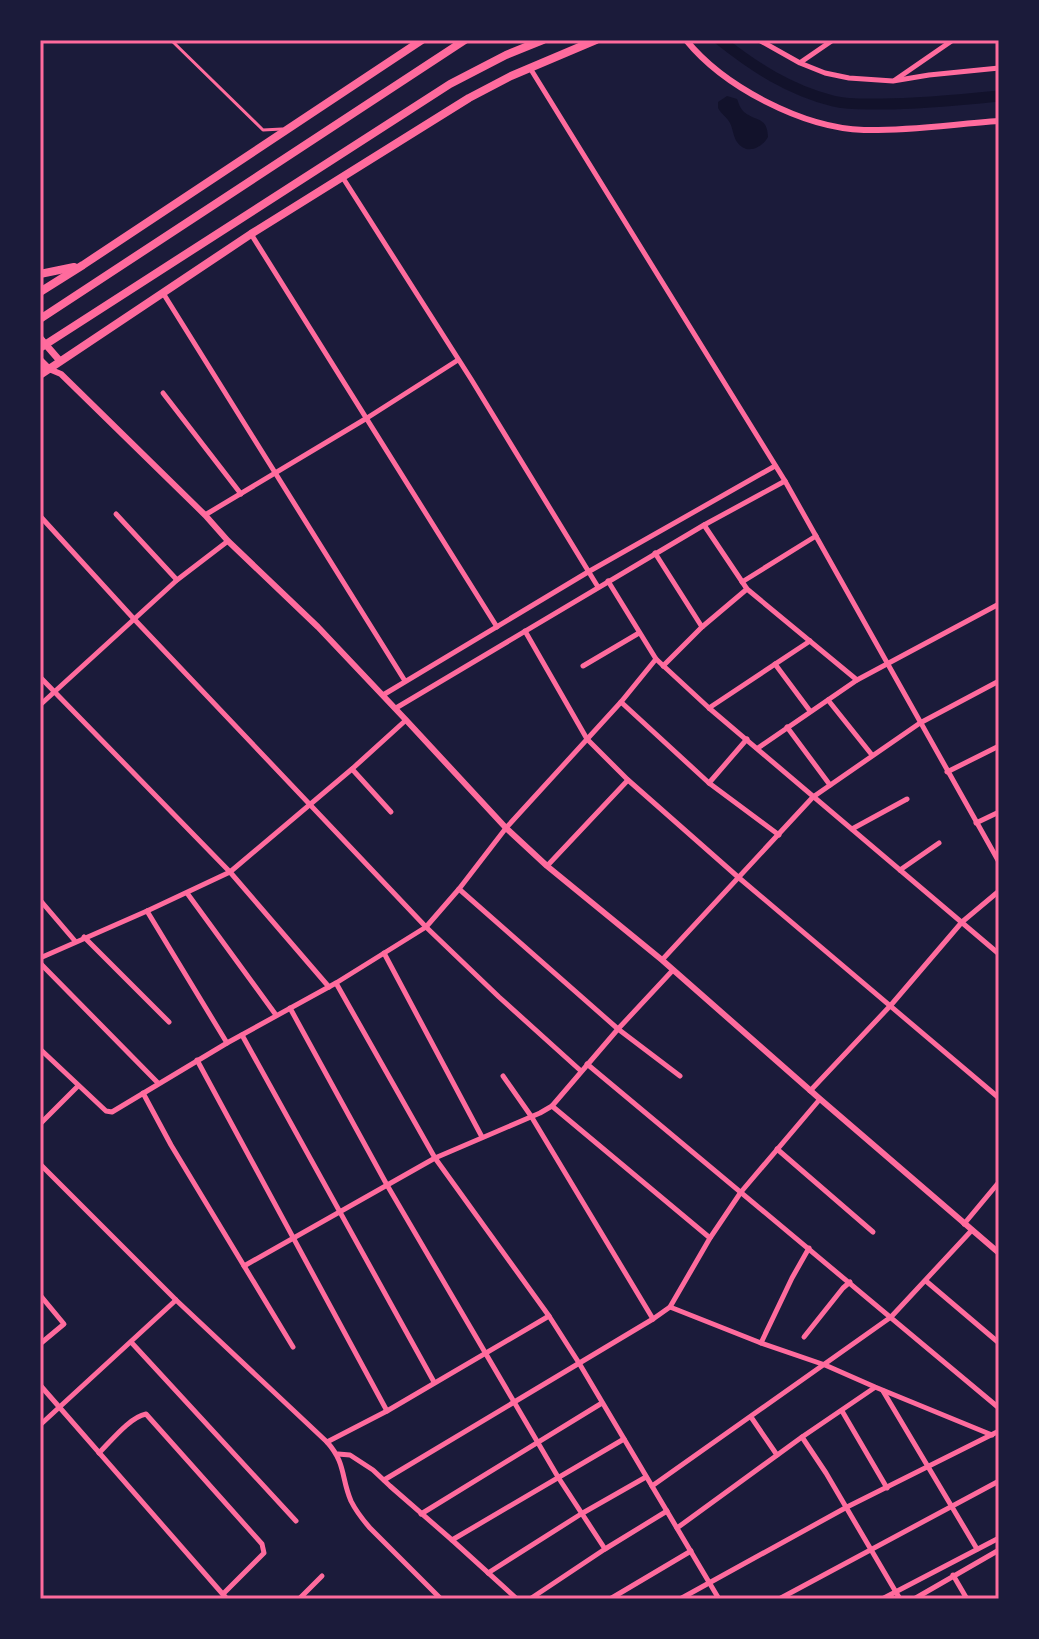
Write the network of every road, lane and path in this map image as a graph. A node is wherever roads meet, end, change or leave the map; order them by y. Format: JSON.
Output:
{"nodes":[{"id":1,"x":171,"y":40,"type":"edge"},
{"id":2,"x":422,"y":40,"type":"edge"},
{"id":3,"x":465,"y":40,"type":"edge"},
{"id":4,"x":543,"y":40,"type":"edge"},
{"id":5,"x":596,"y":40,"type":"edge"},
{"id":6,"x":686,"y":40,"type":"edge"},
{"id":7,"x":759,"y":40,"type":"edge"},
{"id":8,"x":833,"y":40,"type":"edge"},
{"id":9,"x":953,"y":40,"type":"edge"},
{"id":10,"x":800,"y":63,"type":"junction"},
{"id":11,"x":529,"y":67,"type":"junction"},
{"id":12,"x":999,"y":68,"type":"edge"},
{"id":13,"x":893,"y":81,"type":"junction"},
{"id":14,"x":999,"y":121,"type":"edge"},
{"id":15,"x":290,"y":128,"type":"junction"},
{"id":16,"x":343,"y":178,"type":"junction"},
{"id":17,"x":251,"y":234,"type":"junction"},
{"id":18,"x":83,"y":265,"type":"junction"},
{"id":19,"x":40,"y":274,"type":"edge"},
{"id":20,"x":40,"y":292,"type":"edge"},
{"id":21,"x":163,"y":293,"type":"junction"},
{"id":22,"x":40,"y":319,"type":"edge"},
{"id":23,"x":42,"y":343,"type":"edge"},
{"id":24,"x":40,"y":360,"type":"edge"},
{"id":25,"x":458,"y":360,"type":"junction"},
{"id":26,"x":60,"y":361,"type":"junction"},
{"id":27,"x":49,"y":369,"type":"junction"},
{"id":28,"x":61,"y":374,"type":"junction"},
{"id":29,"x":40,"y":375,"type":"edge"},
{"id":30,"x":163,"y":393,"type":"dead end"},
{"id":31,"x":367,"y":418,"type":"junction"},
{"id":32,"x":775,"y":466,"type":"junction"},
{"id":33,"x":276,"y":474,"type":"junction"},
{"id":34,"x":785,"y":481,"type":"junction"},
{"id":35,"x":241,"y":494,"type":"junction"},
{"id":36,"x":116,"y":514,"type":"dead end"},
{"id":37,"x":205,"y":515,"type":"junction"},
{"id":38,"x":40,"y":516,"type":"edge"},
{"id":39,"x":704,"y":525,"type":"junction"},
{"id":40,"x":816,"y":536,"type":"junction"},
{"id":41,"x":228,"y":541,"type":"junction"},
{"id":42,"x":655,"y":553,"type":"junction"},
{"id":43,"x":588,"y":572,"type":"junction"},
{"id":44,"x":177,"y":580,"type":"junction"},
{"id":45,"x":608,"y":581,"type":"junction"},
{"id":46,"x":742,"y":582,"type":"junction"},
{"id":47,"x":598,"y":587,"type":"junction"},
{"id":48,"x":747,"y":589,"type":"junction"},
{"id":49,"x":999,"y":604,"type":"edge"},
{"id":50,"x":134,"y":619,"type":"junction"},
{"id":51,"x":497,"y":627,"type":"junction"},
{"id":52,"x":702,"y":627,"type":"junction"},
{"id":53,"x":525,"y":631,"type":"junction"},
{"id":54,"x":639,"y":633,"type":"junction"},
{"id":55,"x":810,"y":641,"type":"junction"},
{"id":56,"x":656,"y":659,"type":"junction"},
{"id":57,"x":887,"y":662,"type":"junction"},
{"id":58,"x":775,"y":664,"type":"junction"},
{"id":59,"x":583,"y":666,"type":"dead end"},
{"id":60,"x":663,"y":666,"type":"junction"},
{"id":61,"x":40,"y":677,"type":"edge"},
{"id":62,"x":857,"y":680,"type":"junction"},
{"id":63,"x":405,"y":681,"type":"junction"},
{"id":64,"x":999,"y":681,"type":"edge"},
{"id":65,"x":54,"y":692,"type":"junction"},
{"id":66,"x":383,"y":695,"type":"junction"},
{"id":67,"x":828,"y":700,"type":"junction"},
{"id":68,"x":621,"y":702,"type":"junction"},
{"id":69,"x":40,"y":705,"type":"edge"},
{"id":70,"x":396,"y":708,"type":"junction"},
{"id":71,"x":709,"y":708,"type":"junction"},
{"id":72,"x":810,"y":711,"type":"junction"},
{"id":73,"x":406,"y":720,"type":"junction"},
{"id":74,"x":920,"y":723,"type":"junction"},
{"id":75,"x":787,"y":727,"type":"junction"},
{"id":76,"x":587,"y":739,"type":"junction"},
{"id":77,"x":747,"y":739,"type":"junction"},
{"id":78,"x":999,"y":746,"type":"edge"},
{"id":79,"x":758,"y":748,"type":"junction"},
{"id":80,"x":872,"y":755,"type":"junction"},
{"id":81,"x":352,"y":769,"type":"junction"},
{"id":82,"x":947,"y":772,"type":"junction"},
{"id":83,"x":628,"y":780,"type":"junction"},
{"id":84,"x":709,"y":783,"type":"junction"},
{"id":85,"x":830,"y":785,"type":"junction"},
{"id":86,"x":813,"y":797,"type":"junction"},
{"id":87,"x":907,"y":799,"type":"dead end"},
{"id":88,"x":310,"y":803,"type":"junction"},
{"id":89,"x":391,"y":812,"type":"dead end"},
{"id":90,"x":999,"y":812,"type":"edge"},
{"id":91,"x":976,"y":823,"type":"junction"},
{"id":92,"x":506,"y":828,"type":"junction"},
{"id":93,"x":852,"y":829,"type":"junction"},
{"id":94,"x":779,"y":835,"type":"junction"},
{"id":95,"x":939,"y":843,"type":"dead end"},
{"id":96,"x":999,"y":862,"type":"edge"},
{"id":97,"x":547,"y":866,"type":"junction"},
{"id":98,"x":900,"y":870,"type":"junction"},
{"id":99,"x":230,"y":872,"type":"junction"},
{"id":100,"x":738,"y":877,"type":"junction"},
{"id":101,"x":459,"y":889,"type":"junction"},
{"id":102,"x":999,"y":891,"type":"edge"},
{"id":103,"x":187,"y":892,"type":"junction"},
{"id":104,"x":40,"y":900,"type":"edge"},
{"id":105,"x":147,"y":911,"type":"junction"},
{"id":106,"x":962,"y":922,"type":"junction"},
{"id":107,"x":426,"y":927,"type":"junction"},
{"id":108,"x":84,"y":937,"type":"junction"},
{"id":109,"x":75,"y":941,"type":"junction"},
{"id":110,"x":384,"y":953,"type":"junction"},
{"id":111,"x":999,"y":954,"type":"edge"},
{"id":112,"x":40,"y":960,"type":"edge"},
{"id":113,"x":662,"y":960,"type":"junction"},
{"id":114,"x":673,"y":970,"type":"junction"},
{"id":115,"x":336,"y":983,"type":"junction"},
{"id":116,"x":329,"y":987,"type":"junction"},
{"id":117,"x":891,"y":1005,"type":"junction"},
{"id":118,"x":290,"y":1008,"type":"junction"},
{"id":119,"x":276,"y":1015,"type":"junction"},
{"id":120,"x":169,"y":1022,"type":"dead end"},
{"id":121,"x":618,"y":1029,"type":"junction"},
{"id":122,"x":242,"y":1035,"type":"junction"},
{"id":123,"x":227,"y":1043,"type":"junction"},
{"id":124,"x":40,"y":1049,"type":"edge"},
{"id":125,"x":197,"y":1060,"type":"junction"},
{"id":126,"x":587,"y":1064,"type":"junction"},
{"id":127,"x":581,"y":1071,"type":"junction"},
{"id":128,"x":503,"y":1076,"type":"dead end"},
{"id":129,"x":680,"y":1076,"type":"dead end"},
{"id":130,"x":158,"y":1083,"type":"junction"},
{"id":131,"x":78,"y":1086,"type":"junction"},
{"id":132,"x":810,"y":1091,"type":"junction"},
{"id":133,"x":143,"y":1093,"type":"junction"},
{"id":134,"x":999,"y":1098,"type":"edge"},
{"id":135,"x":820,"y":1099,"type":"junction"},
{"id":136,"x":552,"y":1106,"type":"junction"},
{"id":137,"x":531,"y":1116,"type":"junction"},
{"id":138,"x":40,"y":1124,"type":"edge"},
{"id":139,"x":482,"y":1137,"type":"junction"},
{"id":140,"x":777,"y":1149,"type":"junction"},
{"id":141,"x":435,"y":1158,"type":"junction"},
{"id":142,"x":40,"y":1164,"type":"edge"},
{"id":143,"x":999,"y":1182,"type":"edge"},
{"id":144,"x":387,"y":1185,"type":"junction"},
{"id":145,"x":741,"y":1192,"type":"junction"},
{"id":146,"x":339,"y":1212,"type":"junction"},
{"id":147,"x":964,"y":1224,"type":"junction"},
{"id":148,"x":972,"y":1230,"type":"junction"},
{"id":149,"x":873,"y":1232,"type":"dead end"},
{"id":150,"x":293,"y":1238,"type":"junction"},
{"id":151,"x":710,"y":1238,"type":"junction"},
{"id":152,"x":809,"y":1248,"type":"junction"},
{"id":153,"x":999,"y":1253,"type":"edge"},
{"id":154,"x":244,"y":1266,"type":"junction"},
{"id":155,"x":926,"y":1281,"type":"junction"},
{"id":156,"x":850,"y":1282,"type":"junction"},
{"id":157,"x":40,"y":1295,"type":"edge"},
{"id":158,"x":176,"y":1300,"type":"junction"},
{"id":159,"x":670,"y":1307,"type":"junction"},
{"id":160,"x":549,"y":1316,"type":"junction"},
{"id":161,"x":891,"y":1317,"type":"junction"},
{"id":162,"x":653,"y":1319,"type":"junction"},
{"id":163,"x":804,"y":1337,"type":"dead end"},
{"id":164,"x":131,"y":1342,"type":"junction"},
{"id":165,"x":761,"y":1343,"type":"junction"},
{"id":166,"x":999,"y":1343,"type":"edge"},
{"id":167,"x":40,"y":1344,"type":"edge"},
{"id":168,"x":293,"y":1347,"type":"dead end"},
{"id":169,"x":486,"y":1352,"type":"junction"},
{"id":170,"x":579,"y":1363,"type":"junction"},
{"id":171,"x":825,"y":1365,"type":"junction"},
{"id":172,"x":434,"y":1382,"type":"junction"},
{"id":173,"x":40,"y":1385,"type":"edge"},
{"id":174,"x":875,"y":1387,"type":"junction"},
{"id":175,"x":883,"y":1390,"type":"junction"},
{"id":176,"x":515,"y":1400,"type":"junction"},
{"id":177,"x":602,"y":1403,"type":"junction"},
{"id":178,"x":999,"y":1408,"type":"edge"},
{"id":179,"x":60,"y":1409,"type":"junction"},
{"id":180,"x":387,"y":1411,"type":"junction"},
{"id":181,"x":842,"y":1411,"type":"junction"},
{"id":182,"x":751,"y":1417,"type":"junction"},
{"id":183,"x":40,"y":1425,"type":"edge"},
{"id":184,"x":999,"y":1431,"type":"edge"},
{"id":185,"x":992,"y":1435,"type":"junction"},
{"id":186,"x":802,"y":1437,"type":"junction"},
{"id":187,"x":624,"y":1439,"type":"junction"},
{"id":188,"x":327,"y":1442,"type":"junction"},
{"id":189,"x":537,"y":1442,"type":"junction"},
{"id":190,"x":99,"y":1453,"type":"junction"},
{"id":191,"x":338,"y":1454,"type":"junction"},
{"id":192,"x":777,"y":1455,"type":"junction"},
{"id":193,"x":928,"y":1468,"type":"junction"},
{"id":194,"x":558,"y":1477,"type":"junction"},
{"id":195,"x":646,"y":1477,"type":"junction"},
{"id":196,"x":384,"y":1480,"type":"junction"},
{"id":197,"x":999,"y":1481,"type":"edge"},
{"id":198,"x":652,"y":1486,"type":"junction"},
{"id":199,"x":887,"y":1488,"type":"junction"},
{"id":200,"x":951,"y":1506,"type":"junction"},
{"id":201,"x":847,"y":1507,"type":"junction"},
{"id":202,"x":667,"y":1511,"type":"junction"},
{"id":203,"x":421,"y":1514,"type":"junction"},
{"id":204,"x":581,"y":1514,"type":"junction"},
{"id":205,"x":296,"y":1521,"type":"dead end"},
{"id":206,"x":677,"y":1528,"type":"junction"},
{"id":207,"x":999,"y":1538,"type":"edge"},
{"id":208,"x":452,"y":1540,"type":"junction"},
{"id":209,"x":605,"y":1549,"type":"junction"},
{"id":210,"x":872,"y":1549,"type":"junction"},
{"id":211,"x":977,"y":1549,"type":"junction"},
{"id":212,"x":999,"y":1550,"type":"edge"},
{"id":213,"x":691,"y":1551,"type":"junction"},
{"id":214,"x":488,"y":1573,"type":"junction"},
{"id":215,"x":953,"y":1575,"type":"junction"},
{"id":216,"x":322,"y":1576,"type":"dead end"},
{"id":217,"x":710,"y":1583,"type":"junction"},
{"id":218,"x":896,"y":1592,"type":"junction"},
{"id":219,"x":225,"y":1597,"type":"edge"},
{"id":220,"x":299,"y":1599,"type":"edge"},
{"id":221,"x":441,"y":1599,"type":"edge"},
{"id":222,"x":517,"y":1599,"type":"edge"},
{"id":223,"x":530,"y":1599,"type":"edge"},
{"id":224,"x":610,"y":1599,"type":"edge"},
{"id":225,"x":680,"y":1599,"type":"edge"},
{"id":226,"x":719,"y":1599,"type":"edge"},
{"id":227,"x":779,"y":1599,"type":"edge"},
{"id":228,"x":882,"y":1599,"type":"edge"},
{"id":229,"x":900,"y":1599,"type":"edge"},
{"id":230,"x":914,"y":1599,"type":"edge"},
{"id":231,"x":967,"y":1599,"type":"edge"}],
"edges":[{"from":1,"to":15,"type":"lane"},
{"from":2,"to":15,"type":"main road"},
{"from":3,"to":22,"type":"main road"},
{"from":4,"to":23,"type":"main road"},
{"from":5,"to":11,"type":"main road"},
{"from":6,"to":14,"type":"street"},
{"from":7,"to":10,"type":"street"},
{"from":8,"to":10,"type":"street"},
{"from":9,"to":13,"type":"street"},
{"from":10,"to":13,"type":"street"},
{"from":11,"to":16,"type":"main road"},
{"from":11,"to":32,"type":"street"},
{"from":12,"to":13,"type":"street"},
{"from":15,"to":18,"type":"main road"},
{"from":16,"to":17,"type":"main road"},
{"from":16,"to":25,"type":"street"},
{"from":17,"to":21,"type":"main road"},
{"from":17,"to":31,"type":"street"},
{"from":18,"to":19,"type":"main road"},
{"from":18,"to":20,"type":"main road"},
{"from":21,"to":26,"type":"main road"},
{"from":21,"to":33,"type":"street"},
{"from":23,"to":26,"type":"main road"},
{"from":24,"to":27,"type":"main road"},
{"from":25,"to":31,"type":"street"},
{"from":25,"to":43,"type":"street"},
{"from":26,"to":27,"type":"main road"},
{"from":26,"to":28,"type":"street"},
{"from":27,"to":28,"type":"street"},
{"from":27,"to":29,"type":"main road"},
{"from":28,"to":37,"type":"street"},
{"from":30,"to":35,"type":"street"},
{"from":31,"to":33,"type":"street"},
{"from":31,"to":51,"type":"street"},
{"from":32,"to":34,"type":"street"},
{"from":32,"to":43,"type":"street"},
{"from":33,"to":35,"type":"street"},
{"from":33,"to":63,"type":"street"},
{"from":34,"to":39,"type":"street"},
{"from":34,"to":40,"type":"street"},
{"from":35,"to":37,"type":"street"},
{"from":36,"to":44,"type":"street"},
{"from":37,"to":41,"type":"street"},
{"from":38,"to":50,"type":"street"},
{"from":39,"to":42,"type":"street"},
{"from":39,"to":46,"type":"street"},
{"from":40,"to":46,"type":"street"},
{"from":40,"to":57,"type":"street"},
{"from":41,"to":44,"type":"street"},
{"from":41,"to":66,"type":"street"},
{"from":42,"to":45,"type":"street"},
{"from":42,"to":52,"type":"street"},
{"from":43,"to":47,"type":"street"},
{"from":43,"to":51,"type":"street"},
{"from":44,"to":50,"type":"street"},
{"from":45,"to":47,"type":"street"},
{"from":45,"to":54,"type":"street"},
{"from":46,"to":48,"type":"street"},
{"from":47,"to":53,"type":"street"},
{"from":48,"to":52,"type":"street"},
{"from":48,"to":55,"type":"street"},
{"from":49,"to":57,"type":"street"},
{"from":50,"to":65,"type":"street"},
{"from":50,"to":88,"type":"street"},
{"from":51,"to":63,"type":"street"},
{"from":52,"to":60,"type":"street"},
{"from":53,"to":70,"type":"street"},
{"from":53,"to":76,"type":"street"},
{"from":54,"to":56,"type":"street"},
{"from":54,"to":59,"type":"street"},
{"from":55,"to":58,"type":"street"},
{"from":55,"to":62,"type":"street"},
{"from":56,"to":60,"type":"street"},
{"from":56,"to":68,"type":"street"},
{"from":57,"to":62,"type":"street"},
{"from":57,"to":74,"type":"street"},
{"from":58,"to":71,"type":"street"},
{"from":58,"to":72,"type":"street"},
{"from":60,"to":71,"type":"street"},
{"from":61,"to":65,"type":"street"},
{"from":62,"to":67,"type":"street"},
{"from":63,"to":66,"type":"street"},
{"from":64,"to":74,"type":"street"},
{"from":65,"to":69,"type":"street"},
{"from":65,"to":99,"type":"street"},
{"from":66,"to":70,"type":"street"},
{"from":67,"to":72,"type":"street"},
{"from":67,"to":80,"type":"street"},
{"from":68,"to":76,"type":"street"},
{"from":68,"to":84,"type":"street"},
{"from":70,"to":73,"type":"street"},
{"from":71,"to":77,"type":"street"},
{"from":72,"to":75,"type":"street"},
{"from":73,"to":81,"type":"street"},
{"from":73,"to":92,"type":"street"},
{"from":74,"to":80,"type":"street"},
{"from":74,"to":82,"type":"street"},
{"from":75,"to":79,"type":"street"},
{"from":75,"to":85,"type":"street"},
{"from":76,"to":83,"type":"street"},
{"from":76,"to":92,"type":"street"},
{"from":77,"to":79,"type":"street"},
{"from":77,"to":84,"type":"street"},
{"from":78,"to":82,"type":"street"},
{"from":79,"to":86,"type":"street"},
{"from":80,"to":85,"type":"street"},
{"from":81,"to":88,"type":"street"},
{"from":81,"to":89,"type":"street"},
{"from":82,"to":91,"type":"street"},
{"from":83,"to":97,"type":"street"},
{"from":83,"to":100,"type":"street"},
{"from":84,"to":94,"type":"street"},
{"from":85,"to":86,"type":"street"},
{"from":86,"to":93,"type":"street"},
{"from":86,"to":94,"type":"street"},
{"from":87,"to":93,"type":"street"},
{"from":88,"to":99,"type":"street"},
{"from":88,"to":107,"type":"street"},
{"from":90,"to":91,"type":"street"},
{"from":91,"to":96,"type":"street"},
{"from":92,"to":97,"type":"street"},
{"from":92,"to":101,"type":"street"},
{"from":93,"to":98,"type":"street"},
{"from":94,"to":100,"type":"street"},
{"from":95,"to":98,"type":"street"},
{"from":97,"to":113,"type":"street"},
{"from":98,"to":106,"type":"street"},
{"from":99,"to":103,"type":"street"},
{"from":99,"to":116,"type":"street"},
{"from":100,"to":113,"type":"street"},
{"from":100,"to":117,"type":"street"},
{"from":101,"to":107,"type":"street"},
{"from":101,"to":121,"type":"street"},
{"from":102,"to":106,"type":"street"},
{"from":103,"to":105,"type":"street"},
{"from":103,"to":119,"type":"street"},
{"from":104,"to":109,"type":"street"},
{"from":105,"to":108,"type":"street"},
{"from":105,"to":123,"type":"street"},
{"from":106,"to":111,"type":"street"},
{"from":106,"to":117,"type":"street"},
{"from":107,"to":110,"type":"street"},
{"from":107,"to":127,"type":"street"},
{"from":108,"to":109,"type":"street"},
{"from":108,"to":120,"type":"street"},
{"from":109,"to":112,"type":"street"},
{"from":110,"to":115,"type":"street"},
{"from":110,"to":139,"type":"street"},
{"from":112,"to":130,"type":"street"},
{"from":113,"to":114,"type":"street"},
{"from":114,"to":121,"type":"street"},
{"from":114,"to":132,"type":"street"},
{"from":115,"to":116,"type":"street"},
{"from":115,"to":141,"type":"street"},
{"from":116,"to":118,"type":"street"},
{"from":117,"to":132,"type":"street"},
{"from":117,"to":134,"type":"street"},
{"from":118,"to":119,"type":"street"},
{"from":118,"to":144,"type":"street"},
{"from":119,"to":122,"type":"street"},
{"from":121,"to":126,"type":"street"},
{"from":121,"to":129,"type":"street"},
{"from":122,"to":123,"type":"street"},
{"from":122,"to":146,"type":"street"},
{"from":123,"to":125,"type":"street"},
{"from":124,"to":131,"type":"street"},
{"from":125,"to":130,"type":"street"},
{"from":125,"to":150,"type":"street"},
{"from":126,"to":127,"type":"street"},
{"from":126,"to":145,"type":"street"},
{"from":127,"to":136,"type":"street"},
{"from":128,"to":137,"type":"street"},
{"from":130,"to":133,"type":"street"},
{"from":131,"to":133,"type":"street"},
{"from":131,"to":138,"type":"street"},
{"from":132,"to":135,"type":"street"},
{"from":133,"to":154,"type":"street"},
{"from":135,"to":140,"type":"street"},
{"from":135,"to":147,"type":"street"},
{"from":136,"to":137,"type":"street"},
{"from":136,"to":151,"type":"street"},
{"from":137,"to":139,"type":"street"},
{"from":137,"to":162,"type":"street"},
{"from":139,"to":141,"type":"street"},
{"from":140,"to":145,"type":"street"},
{"from":140,"to":149,"type":"street"},
{"from":141,"to":144,"type":"street"},
{"from":141,"to":160,"type":"street"},
{"from":142,"to":158,"type":"street"},
{"from":143,"to":147,"type":"street"},
{"from":144,"to":146,"type":"street"},
{"from":144,"to":169,"type":"street"},
{"from":145,"to":151,"type":"street"},
{"from":145,"to":152,"type":"street"},
{"from":146,"to":150,"type":"street"},
{"from":146,"to":172,"type":"street"},
{"from":147,"to":148,"type":"street"},
{"from":148,"to":153,"type":"street"},
{"from":148,"to":155,"type":"street"},
{"from":150,"to":154,"type":"street"},
{"from":150,"to":180,"type":"street"},
{"from":151,"to":159,"type":"street"},
{"from":152,"to":156,"type":"street"},
{"from":152,"to":165,"type":"street"},
{"from":154,"to":168,"type":"street"},
{"from":155,"to":161,"type":"street"},
{"from":155,"to":166,"type":"street"},
{"from":156,"to":161,"type":"street"},
{"from":156,"to":163,"type":"street"},
{"from":157,"to":167,"type":"street"},
{"from":158,"to":164,"type":"street"},
{"from":158,"to":188,"type":"street"},
{"from":159,"to":162,"type":"street"},
{"from":159,"to":165,"type":"street"},
{"from":160,"to":169,"type":"street"},
{"from":160,"to":170,"type":"street"},
{"from":161,"to":171,"type":"street"},
{"from":161,"to":178,"type":"street"},
{"from":162,"to":170,"type":"street"},
{"from":164,"to":179,"type":"street"},
{"from":164,"to":205,"type":"street"},
{"from":165,"to":171,"type":"street"},
{"from":169,"to":172,"type":"street"},
{"from":169,"to":176,"type":"street"},
{"from":170,"to":176,"type":"street"},
{"from":170,"to":177,"type":"street"},
{"from":171,"to":174,"type":"street"},
{"from":171,"to":182,"type":"street"},
{"from":172,"to":180,"type":"street"},
{"from":173,"to":179,"type":"street"},
{"from":174,"to":175,"type":"street"},
{"from":174,"to":181,"type":"street"},
{"from":175,"to":185,"type":"street"},
{"from":175,"to":193,"type":"street"},
{"from":176,"to":189,"type":"street"},
{"from":176,"to":196,"type":"street"},
{"from":177,"to":187,"type":"street"},
{"from":177,"to":189,"type":"street"},
{"from":179,"to":183,"type":"street"},
{"from":179,"to":190,"type":"street"},
{"from":180,"to":188,"type":"street"},
{"from":181,"to":186,"type":"street"},
{"from":181,"to":199,"type":"street"},
{"from":182,"to":192,"type":"street"},
{"from":182,"to":198,"type":"street"},
{"from":184,"to":185,"type":"street"},
{"from":185,"to":193,"type":"street"},
{"from":186,"to":192,"type":"street"},
{"from":186,"to":201,"type":"street"},
{"from":187,"to":194,"type":"street"},
{"from":187,"to":195,"type":"street"},
{"from":188,"to":191,"type":"street"},
{"from":189,"to":194,"type":"street"},
{"from":189,"to":203,"type":"street"},
{"from":190,"to":219,"type":"street"},
{"from":190,"to":219,"type":"street"},
{"from":191,"to":196,"type":"street"},
{"from":191,"to":221,"type":"street"},
{"from":192,"to":206,"type":"street"},
{"from":193,"to":199,"type":"street"},
{"from":193,"to":200,"type":"street"},
{"from":194,"to":204,"type":"street"},
{"from":194,"to":208,"type":"street"},
{"from":195,"to":198,"type":"street"},
{"from":195,"to":204,"type":"street"},
{"from":196,"to":203,"type":"street"},
{"from":197,"to":200,"type":"street"},
{"from":198,"to":202,"type":"street"},
{"from":199,"to":201,"type":"street"},
{"from":200,"to":210,"type":"street"},
{"from":200,"to":211,"type":"street"},
{"from":201,"to":210,"type":"street"},
{"from":201,"to":217,"type":"street"},
{"from":202,"to":206,"type":"street"},
{"from":202,"to":209,"type":"street"},
{"from":203,"to":208,"type":"street"},
{"from":204,"to":209,"type":"street"},
{"from":204,"to":214,"type":"street"},
{"from":206,"to":213,"type":"street"},
{"from":207,"to":211,"type":"street"},
{"from":208,"to":214,"type":"street"},
{"from":209,"to":223,"type":"street"},
{"from":210,"to":218,"type":"street"},
{"from":210,"to":227,"type":"street"},
{"from":211,"to":218,"type":"street"},
{"from":212,"to":215,"type":"street"},
{"from":213,"to":217,"type":"street"},
{"from":213,"to":224,"type":"street"},
{"from":214,"to":222,"type":"street"},
{"from":215,"to":230,"type":"street"},
{"from":215,"to":231,"type":"street"},
{"from":216,"to":220,"type":"street"},
{"from":217,"to":225,"type":"street"},
{"from":217,"to":226,"type":"street"},
{"from":218,"to":228,"type":"street"},
{"from":218,"to":229,"type":"street"}]}
